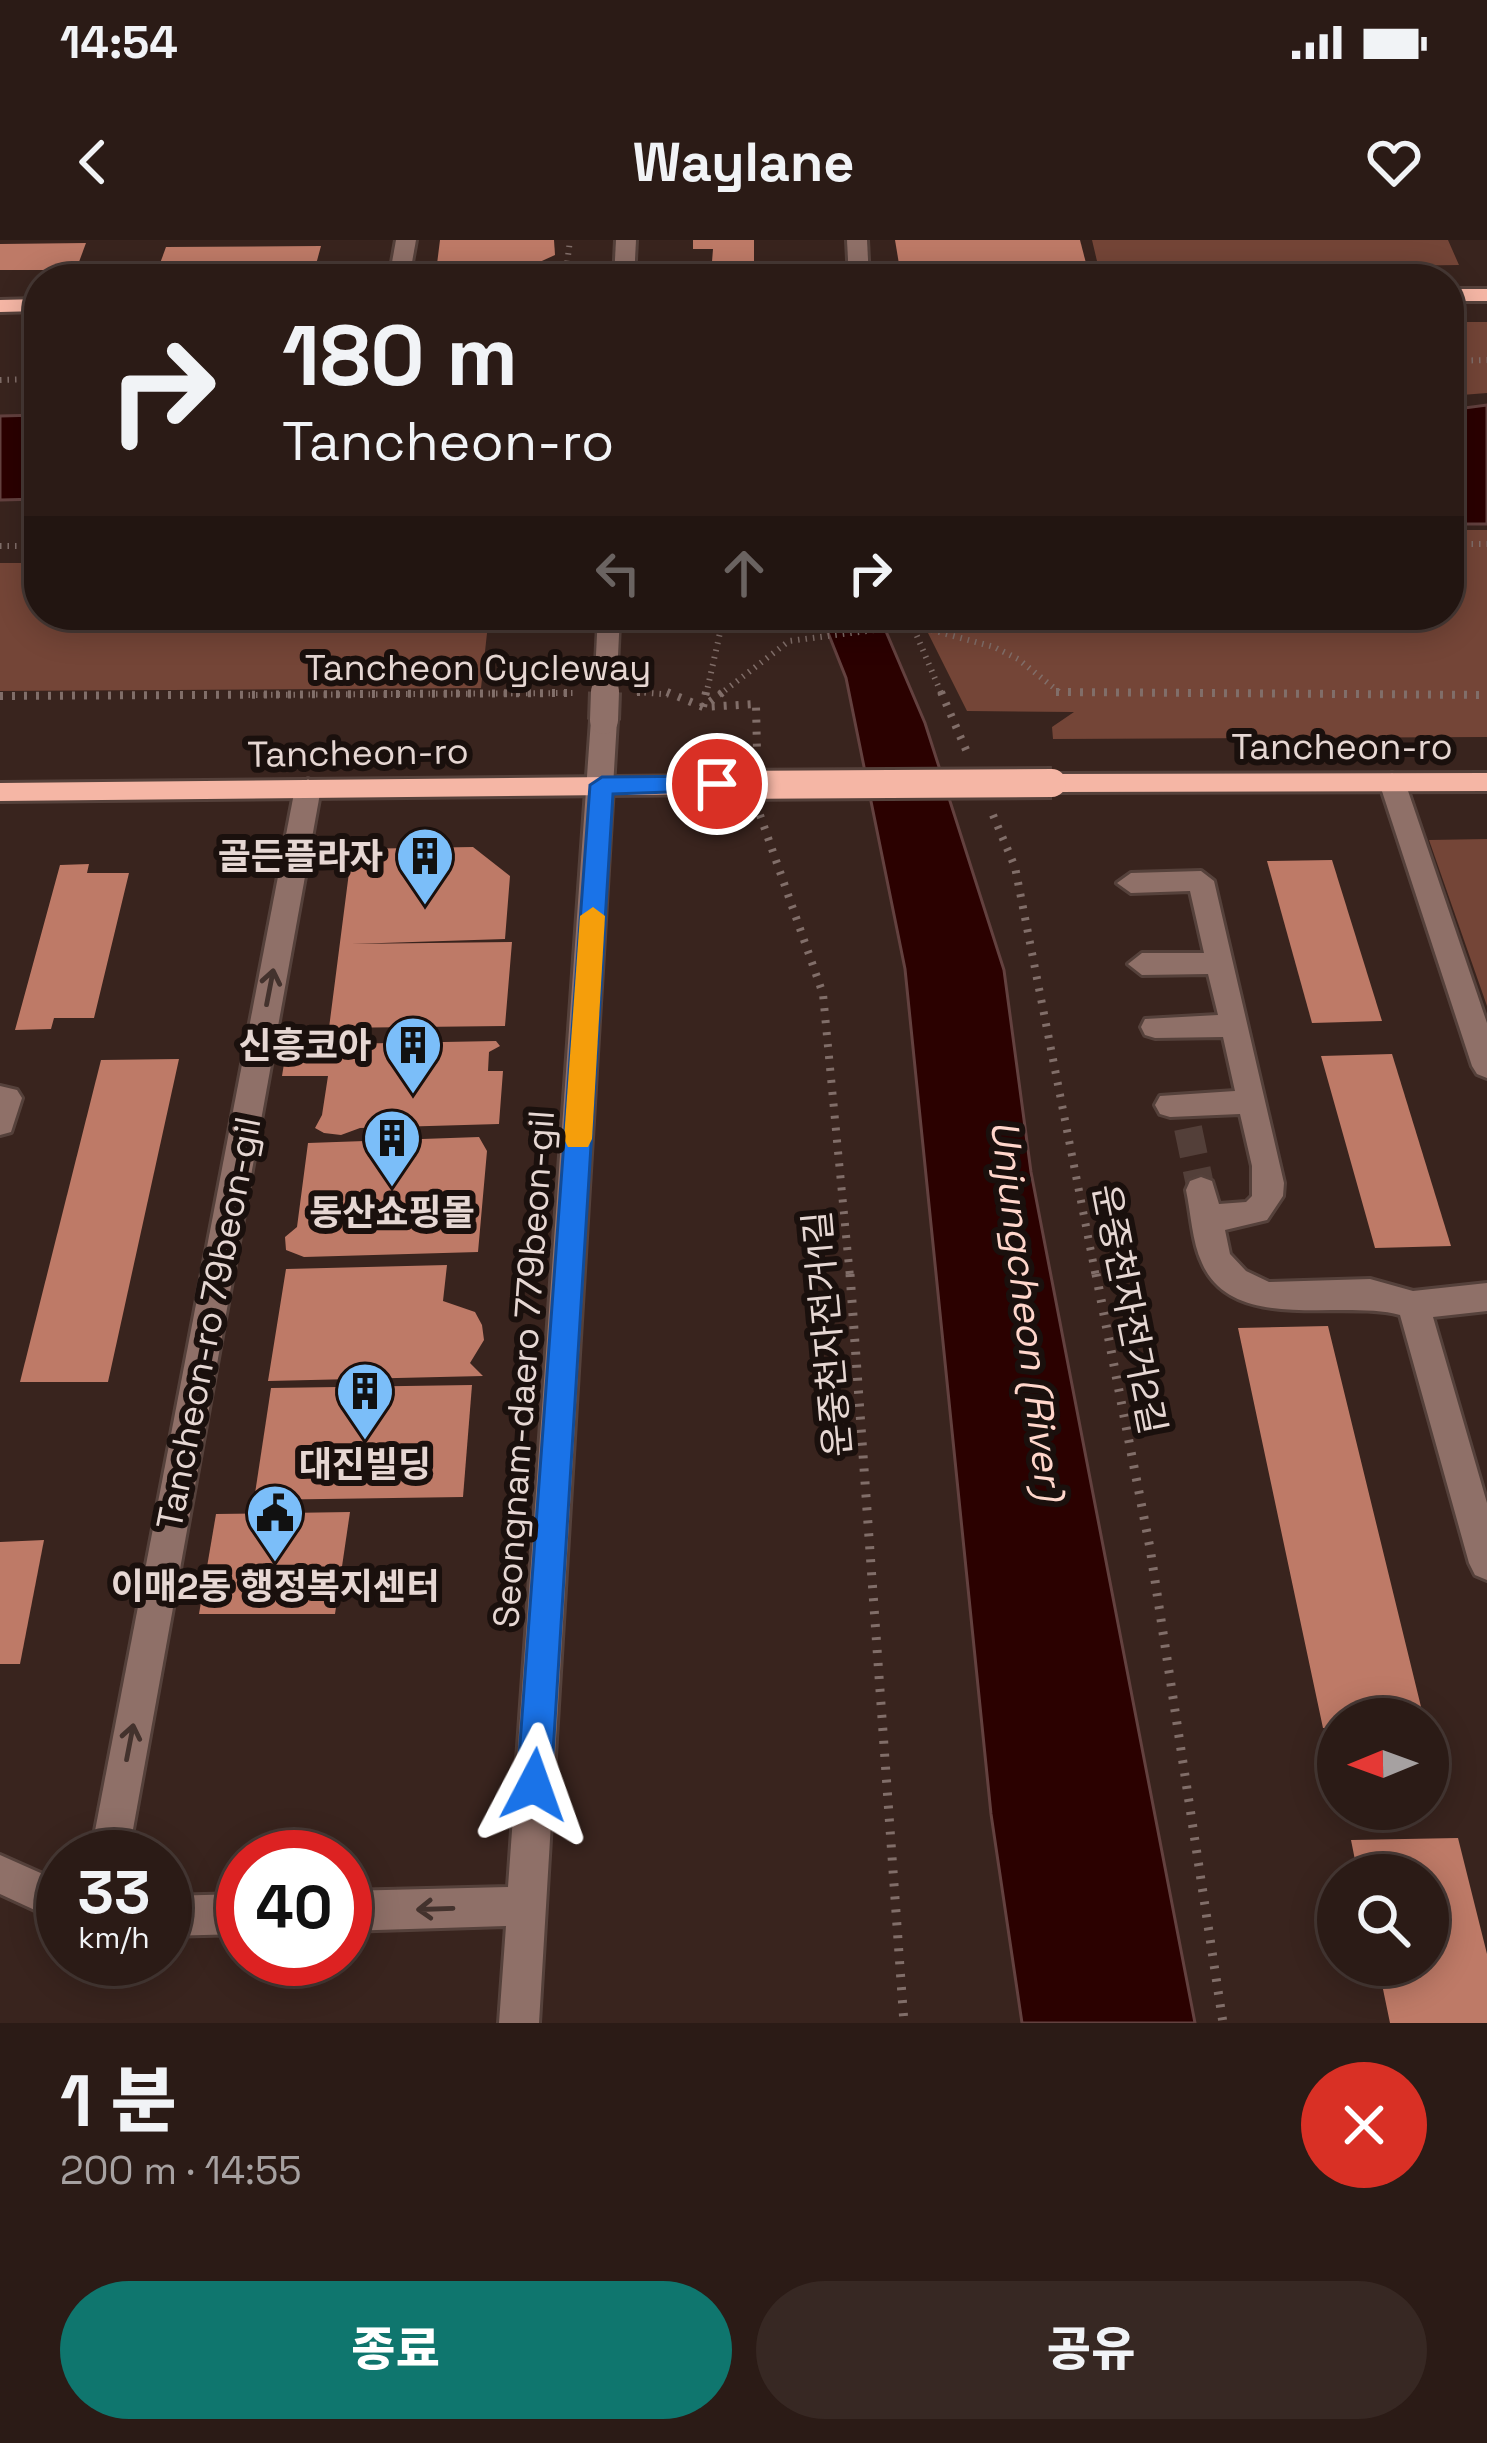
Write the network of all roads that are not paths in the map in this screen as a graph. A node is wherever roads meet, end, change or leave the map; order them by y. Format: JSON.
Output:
{"nodes":[{"id":1,"x":609,"y":630,"type":"edge"},
{"id":2,"x":1392,"y":782,"type":"junction"},
{"id":3,"x":1487,"y":782,"type":"edge"},
{"id":4,"x":602,"y":785,"type":"junction"},
{"id":5,"x":308,"y":788,"type":"junction"},
{"id":6,"x":0,"y":792,"type":"edge"},
{"id":7,"x":1131,"y":884,"type":"dead end"},
{"id":8,"x":1220,"y":963,"type":"junction"},
{"id":9,"x":1142,"y":964,"type":"dead end"},
{"id":10,"x":1235,"y":1026,"type":"junction"},
{"id":11,"x":1154,"y":1028,"type":"dead end"},
{"id":12,"x":1487,"y":1066,"type":"edge"},
{"id":13,"x":0,"y":1098,"type":"edge"},
{"id":14,"x":1252,"y":1102,"type":"junction"},
{"id":15,"x":1170,"y":1105,"type":"dead end"},
{"id":16,"x":0,"y":1123,"type":"edge"},
{"id":17,"x":1487,"y":1297,"type":"edge"},
{"id":18,"x":1413,"y":1305,"type":"junction"},
{"id":19,"x":1487,"y":1563,"type":"edge"},
{"id":20,"x":114,"y":1830,"type":"edge"},
{"id":21,"x":0,"y":1874,"type":"edge"},
{"id":22,"x":36,"y":1891,"type":"edge"},
{"id":23,"x":525,"y":1906,"type":"junction"},
{"id":24,"x":372,"y":1910,"type":"edge"},
{"id":25,"x":519,"y":2023,"type":"edge"}],
"edges":[{"from":1,"to":4,"type":"street","name":"Seongnam-daero 779beon-gil","bridge":true},
{"from":2,"to":3,"type":"main road","name":"Tancheon-ro"},
{"from":2,"to":4,"type":"main road","name":"Tancheon-ro","bridge":true},
{"from":2,"to":12,"type":"street"},
{"from":4,"to":5,"type":"main road","name":"Tancheon-ro"},
{"from":4,"to":23,"type":"street","name":"Seongnam-daero 779beon-gil"},
{"from":5,"to":6,"type":"main road","name":"Tancheon-ro"},
{"from":20,"to":5,"type":"street","name":"Tancheon-ro 79beon-gil","one_way":true},
{"from":7,"to":8,"type":"street"},
{"from":8,"to":9,"type":"street"},
{"from":8,"to":10,"type":"street"},
{"from":10,"to":11,"type":"street"},
{"from":10,"to":14,"type":"street"},
{"from":13,"to":16,"type":"street"},
{"from":14,"to":15,"type":"street"},
{"from":14,"to":18,"type":"street"},
{"from":17,"to":18,"type":"street"},
{"from":18,"to":19,"type":"street"},
{"from":21,"to":22,"type":"street"},
{"from":23,"to":24,"type":"street","one_way":true},
{"from":23,"to":25,"type":"street","name":"Seongnam-daero 779beon-gil"}]}
